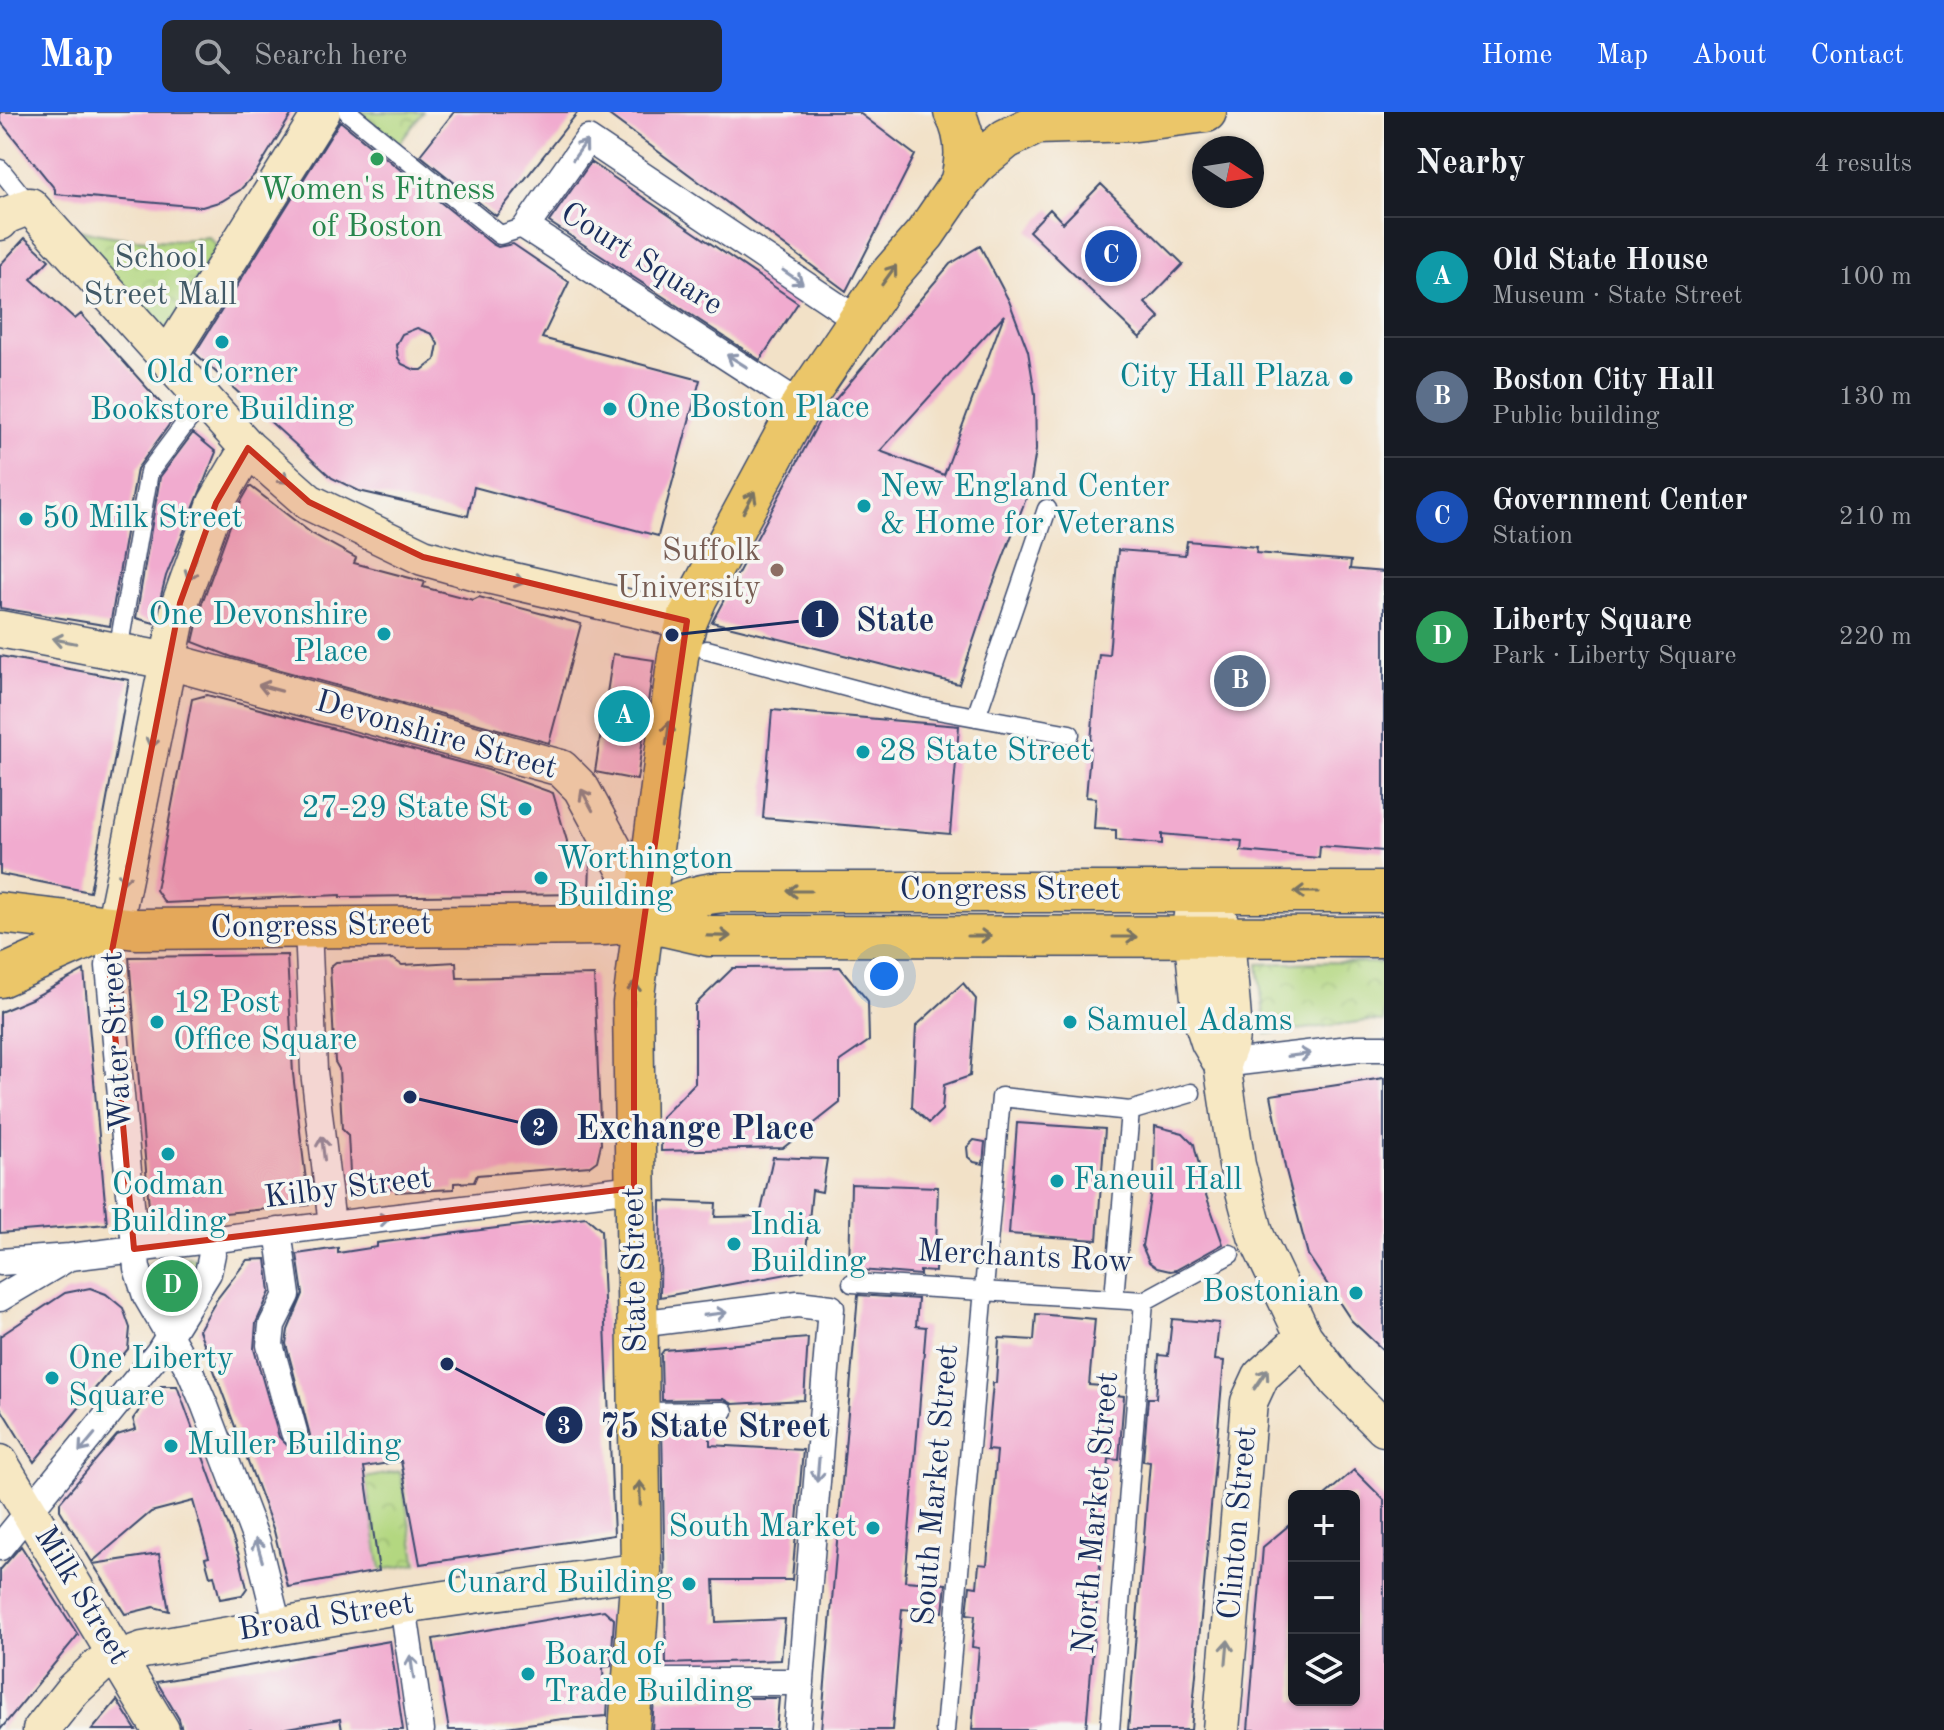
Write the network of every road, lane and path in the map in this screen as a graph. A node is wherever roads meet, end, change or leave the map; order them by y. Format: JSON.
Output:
{"nodes":[{"id":1,"x":322,"y":112,"type":"edge"},
{"id":2,"x":348,"y":112,"type":"edge"},
{"id":3,"x":954,"y":112,"type":"edge"},
{"id":4,"x":1206,"y":112,"type":"edge"},
{"id":5,"x":0,"y":169,"type":"edge"},
{"id":6,"x":960,"y":183,"type":"junction"},
{"id":7,"x":15,"y":214,"type":"edge"},
{"id":8,"x":526,"y":227,"type":"junction"},
{"id":9,"x":858,"y":320,"type":"junction"},
{"id":10,"x":168,"y":357,"type":"junction"},
{"id":11,"x":207,"y":401,"type":"junction"},
{"id":12,"x":801,"y":405,"type":"junction"},
{"id":13,"x":248,"y":448,"type":"junction"},
{"id":14,"x":1047,"y":509,"type":"dead end"},
{"id":15,"x":0,"y":629,"type":"edge"},
{"id":16,"x":697,"y":635,"type":"junction"},
{"id":17,"x":118,"y":651,"type":"junction"},
{"id":18,"x":168,"y":661,"type":"junction"},
{"id":19,"x":976,"y":717,"type":"junction"},
{"id":20,"x":1070,"y":734,"type":"dead end"},
{"id":21,"x":1198,"y":892,"type":"junction"},
{"id":22,"x":1384,"y":892,"type":"edge"},
{"id":23,"x":0,"y":913,"type":"edge"},
{"id":24,"x":643,"y":921,"type":"junction"},
{"id":25,"x":114,"y":927,"type":"junction"},
{"id":26,"x":308,"y":927,"type":"junction"},
{"id":27,"x":1209,"y":937,"type":"junction"},
{"id":28,"x":1384,"y":937,"type":"edge"},
{"id":29,"x":0,"y":977,"type":"edge"},
{"id":30,"x":1384,"y":1048,"type":"edge"},
{"id":31,"x":1222,"y":1064,"type":"junction"},
{"id":32,"x":1191,"y":1093,"type":"dead end"},
{"id":33,"x":1130,"y":1111,"type":"junction"},
{"id":34,"x":634,"y":1188,"type":"junction"},
{"id":35,"x":332,"y":1225,"type":"junction"},
{"id":36,"x":278,"y":1231,"type":"junction"},
{"id":37,"x":209,"y":1240,"type":"junction"},
{"id":38,"x":134,"y":1249,"type":"junction"},
{"id":39,"x":1230,"y":1254,"type":"dead end"},
{"id":40,"x":70,"y":1257,"type":"junction"},
{"id":41,"x":0,"y":1262,"type":"edge"},
{"id":42,"x":852,"y":1283,"type":"dead end"},
{"id":43,"x":984,"y":1290,"type":"junction"},
{"id":44,"x":0,"y":1298,"type":"edge"},
{"id":45,"x":1114,"y":1298,"type":"junction"},
{"id":46,"x":1144,"y":1301,"type":"junction"},
{"id":47,"x":638,"y":1324,"type":"junction"},
{"id":48,"x":168,"y":1337,"type":"junction"},
{"id":49,"x":1304,"y":1337,"type":"junction"},
{"id":50,"x":724,"y":1411,"type":"dead end"},
{"id":51,"x":639,"y":1412,"type":"junction"},
{"id":52,"x":1384,"y":1428,"type":"edge"},
{"id":53,"x":294,"y":1432,"type":"dead end"},
{"id":54,"x":0,"y":1463,"type":"edge"},
{"id":55,"x":30,"y":1511,"type":"junction"},
{"id":56,"x":0,"y":1547,"type":"edge"},
{"id":57,"x":641,"y":1571,"type":"junction"},
{"id":58,"x":403,"y":1605,"type":"junction"},
{"id":59,"x":278,"y":1626,"type":"junction"},
{"id":60,"x":117,"y":1657,"type":"junction"},
{"id":61,"x":634,"y":1682,"type":"junction"},
{"id":62,"x":801,"y":1682,"type":"junction"},
{"id":63,"x":41,"y":1730,"type":"edge"},
{"id":64,"x":161,"y":1730,"type":"edge"},
{"id":65,"x":421,"y":1730,"type":"edge"},
{"id":66,"x":629,"y":1730,"type":"edge"},
{"id":67,"x":797,"y":1730,"type":"edge"},
{"id":68,"x":945,"y":1730,"type":"edge"},
{"id":69,"x":1110,"y":1730,"type":"edge"},
{"id":70,"x":1221,"y":1730,"type":"edge"}],
"edges":[{"from":1,"to":10,"type":"main road"},
{"from":2,"to":8,"type":"street"},
{"from":3,"to":6,"type":"main road"},
{"from":4,"to":6,"type":"main road","name":"State Street"},
{"from":5,"to":7,"type":"street"},
{"from":9,"to":6,"type":"main road","name":"State Street","one_way":true},
{"from":7,"to":10,"type":"main road"},
{"from":8,"to":9,"type":"street","name":"Court Square","one_way":true},
{"from":12,"to":8,"type":"street","name":"Court Square","one_way":true},
{"from":9,"to":12,"type":"main road","name":"State Street"},
{"from":10,"to":11,"type":"main road"},
{"from":11,"to":13,"type":"main road"},
{"from":11,"to":17,"type":"street"},
{"from":16,"to":12,"type":"main road","name":"State Street","one_way":true},
{"from":13,"to":16,"type":"main road","one_way":true},
{"from":13,"to":18,"type":"main road","name":"Water Street","one_way":true},
{"from":14,"to":19,"type":"street"},
{"from":17,"to":15,"type":"main road","name":"Devonshire Street","one_way":true},
{"from":16,"to":19,"type":"street"},
{"from":24,"to":16,"type":"main road","name":"State Street","one_way":true},
{"from":17,"to":18,"type":"main road","name":"Devonshire Street"},
{"from":24,"to":18,"type":"main road","name":"Devonshire Street","one_way":true},
{"from":18,"to":25,"type":"main road","name":"Water Street","one_way":true},
{"from":19,"to":20,"type":"street"},
{"from":22,"to":21,"type":"main road","name":"Congress Street","one_way":true},
{"from":21,"to":24,"type":"main road","name":"Congress Street","one_way":true},
{"from":21,"to":27,"type":"main road"},
{"from":23,"to":25,"type":"main road","name":"Congress Street"},
{"from":24,"to":26,"type":"main road","name":"Congress Street"},
{"from":24,"to":27,"type":"main road","name":"Congress Street","one_way":true},
{"from":34,"to":24,"type":"main road","name":"State Street","one_way":true},
{"from":25,"to":26,"type":"main road","name":"Congress Street"},
{"from":25,"to":29,"type":"main road"},
{"from":25,"to":38,"type":"street","name":"Water Street"},
{"from":35,"to":26,"type":"street","one_way":true},
{"from":27,"to":28,"type":"main road","name":"Congress Street"},
{"from":27,"to":31,"type":"main road"},
{"from":31,"to":30,"type":"street","one_way":true},
{"from":31,"to":49,"type":"main road"},
{"from":32,"to":33,"type":"street"},
{"from":33,"to":43,"type":"street","name":"South Market Street"},
{"from":33,"to":45,"type":"street"},
{"from":35,"to":34,"type":"street","name":"Kilby Street","one_way":true},
{"from":34,"to":47,"type":"main road","name":"State Street"},
{"from":35,"to":36,"type":"street","name":"Kilby Street"},
{"from":36,"to":37,"type":"street","name":"Kilby Street"},
{"from":36,"to":53,"type":"street"},
{"from":37,"to":38,"type":"street","name":"Kilby Street"},
{"from":37,"to":48,"type":"street"},
{"from":38,"to":40,"type":"street","name":"Kilby Street"},
{"from":38,"to":48,"type":"street","name":"Water Street"},
{"from":39,"to":46,"type":"street","name":"Merchants Row"},
{"from":40,"to":41,"type":"street","name":"Kilby Street"},
{"from":40,"to":44,"type":"street","name":"Kilby Street"},
{"from":42,"to":43,"type":"street","name":"Merchants Row"},
{"from":43,"to":45,"type":"street","name":"Merchants Row"},
{"from":43,"to":68,"type":"street","name":"South Market Street"},
{"from":45,"to":46,"type":"street","name":"Merchants Row"},
{"from":46,"to":69,"type":"street","name":"North Market Street"},
{"from":47,"to":51,"type":"main road","name":"State Street"},
{"from":47,"to":62,"type":"street","one_way":true},
{"from":48,"to":55,"type":"street","one_way":true},
{"from":59,"to":48,"type":"street","name":"Water Street","one_way":true},
{"from":49,"to":52,"type":"main road"},
{"from":70,"to":49,"type":"main road","name":"Clinton Street","one_way":true},
{"from":50,"to":51,"type":"street"},
{"from":57,"to":51,"type":"main road","name":"State Street","one_way":true},
{"from":54,"to":55,"type":"main road","name":"Milk Street"},
{"from":55,"to":56,"type":"street"},
{"from":55,"to":60,"type":"main road","name":"Milk Street"},
{"from":57,"to":58,"type":"main road","name":"Broad Street"},
{"from":57,"to":61,"type":"main road","name":"State Street"},
{"from":58,"to":59,"type":"main road","name":"Broad Street"},
{"from":65,"to":58,"type":"street","one_way":true},
{"from":59,"to":60,"type":"main road","name":"Broad Street"},
{"from":60,"to":63,"type":"main road","name":"Broad Street"},
{"from":60,"to":64,"type":"main road","name":"Milk Street"},
{"from":61,"to":62,"type":"street"},
{"from":61,"to":66,"type":"main road","name":"State Street"},
{"from":62,"to":67,"type":"street"}]}
